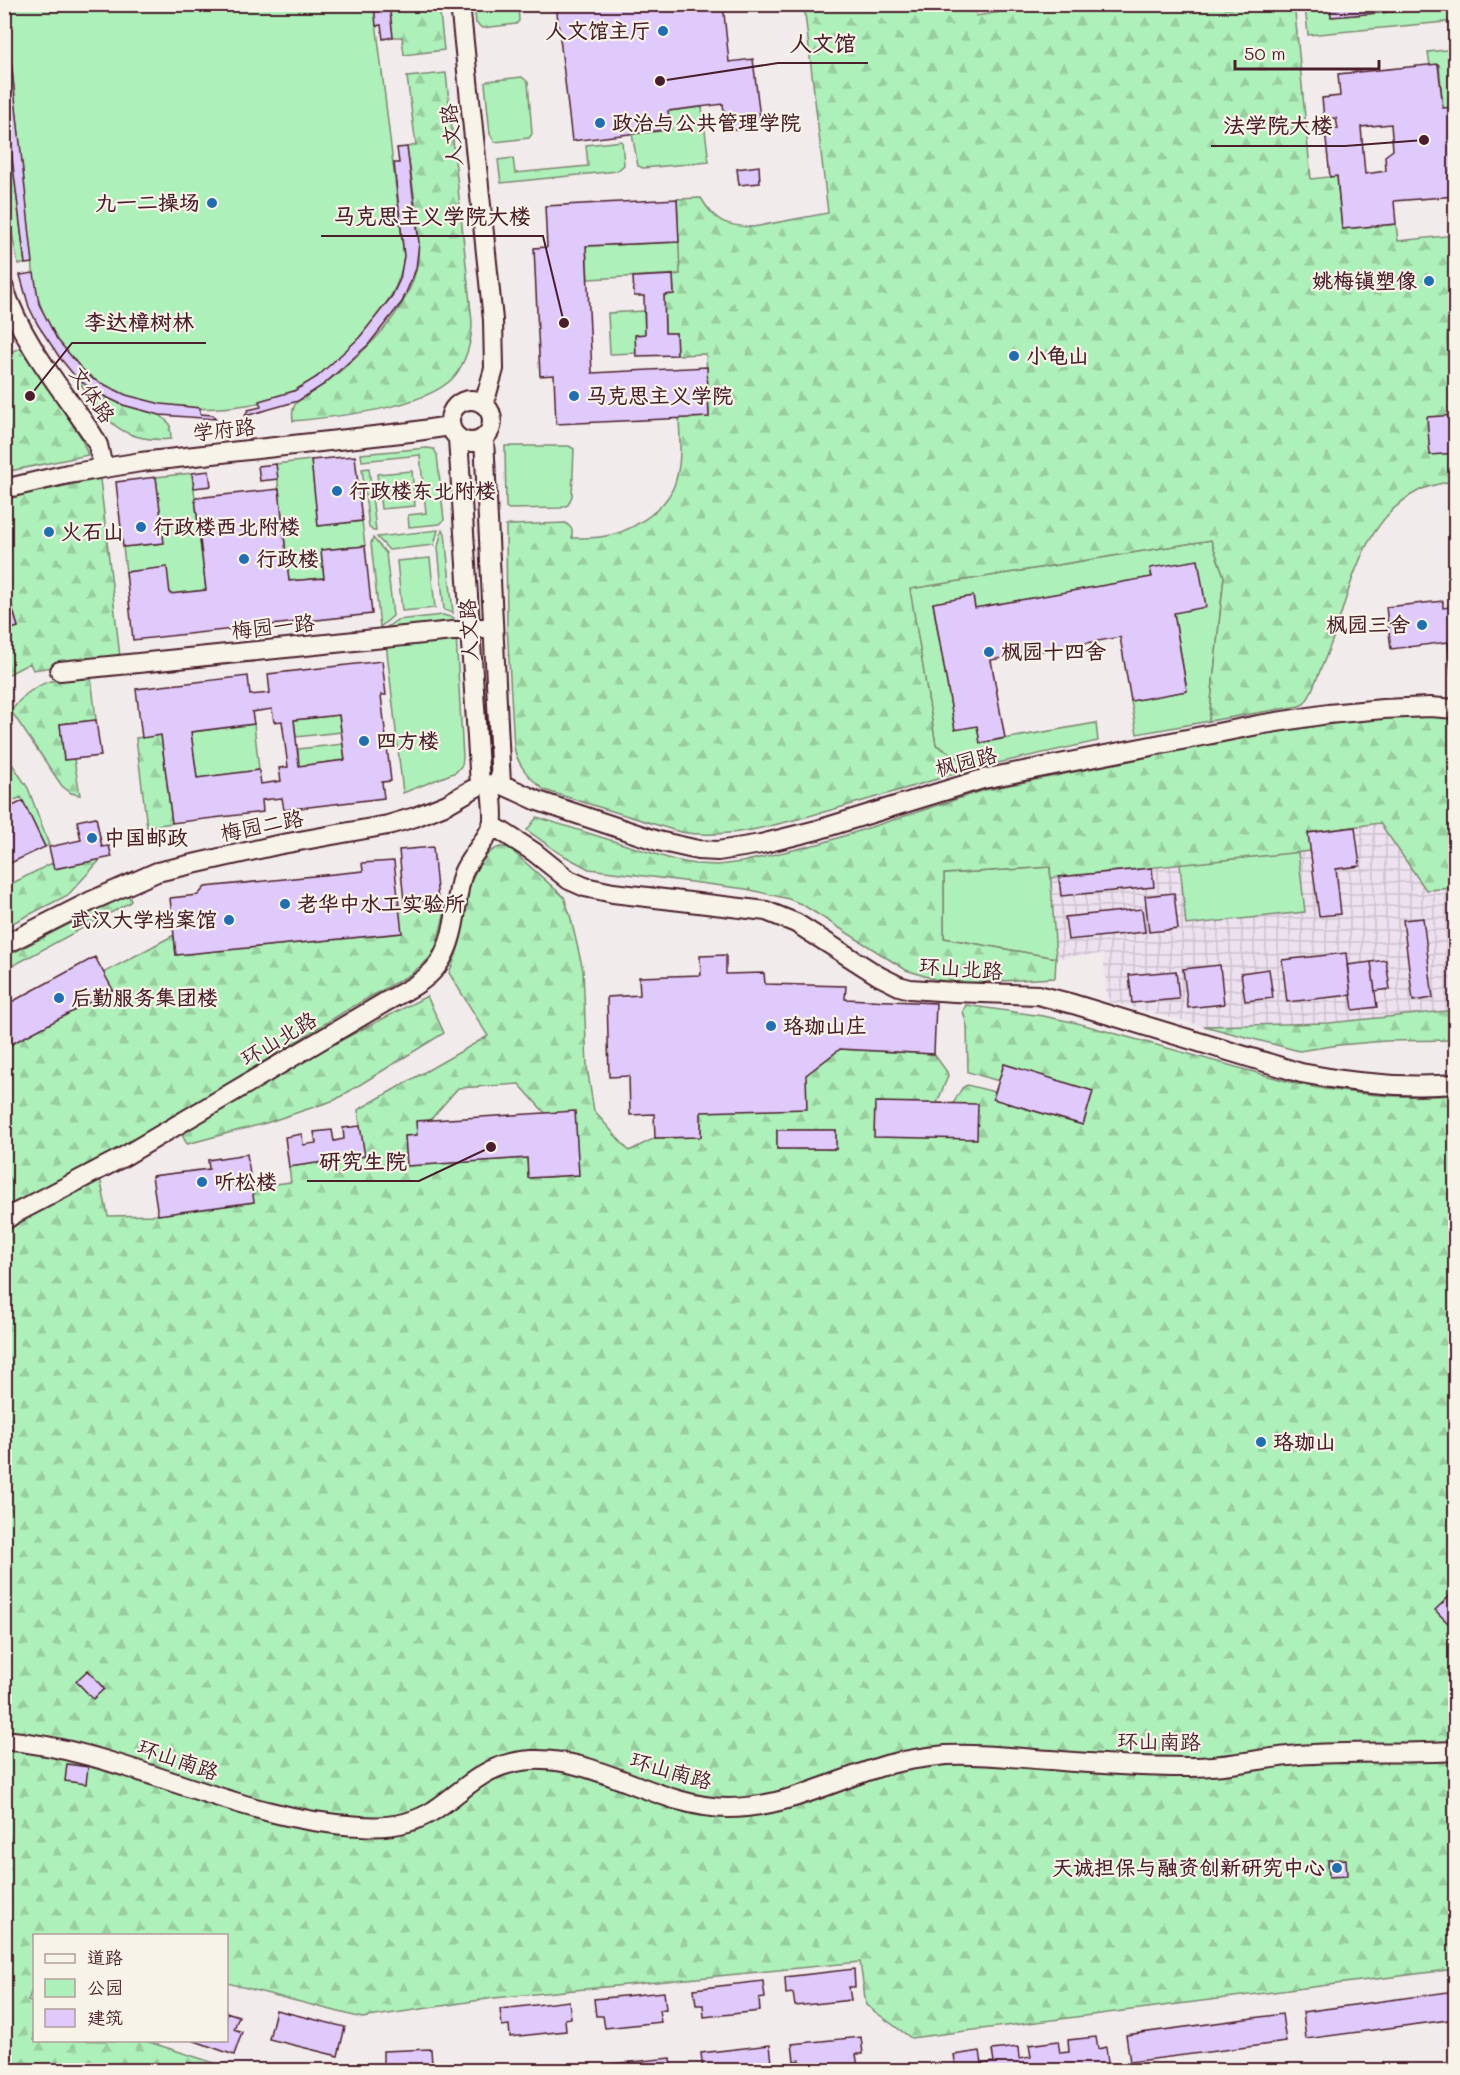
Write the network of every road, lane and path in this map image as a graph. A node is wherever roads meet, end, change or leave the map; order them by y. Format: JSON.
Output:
{"nodes":[{"id":1,"x":460,"y":4,"type":"edge"},
{"id":2,"x":4,"y":288,"type":"edge"},
{"id":3,"x":484,"y":404,"type":"junction"},
{"id":4,"x":454,"y":432,"type":"junction"},
{"id":5,"x":484,"y":438,"type":"junction"},
{"id":6,"x":103,"y":468,"type":"junction"},
{"id":7,"x":4,"y":489,"type":"edge"},
{"id":8,"x":492,"y":627,"type":"junction"},
{"id":9,"x":470,"y":629,"type":"junction"},
{"id":10,"x":60,"y":671,"type":"dead end"},
{"id":11,"x":1455,"y":709,"type":"edge"},
{"id":12,"x":490,"y":784,"type":"junction"},
{"id":13,"x":492,"y":825,"type":"junction"},
{"id":14,"x":4,"y":945,"type":"edge"},
{"id":15,"x":1455,"y":1084,"type":"edge"},
{"id":16,"x":4,"y":1221,"type":"edge"},
{"id":17,"x":4,"y":1740,"type":"edge"},
{"id":18,"x":1455,"y":1751,"type":"edge"}],
"edges":[{"from":1,"to":3,"type":"street","name":"人文路"},
{"from":2,"to":6,"type":"street","name":"文体路"},
{"from":3,"to":4,"type":"street"},
{"from":3,"to":5,"type":"street"},
{"from":4,"to":5,"type":"street"},
{"from":4,"to":6,"type":"street","name":"学府路"},
{"from":4,"to":9,"type":"street"},
{"from":5,"to":8,"type":"street","name":"人文路"},
{"from":6,"to":7,"type":"street","name":"学府路"},
{"from":8,"to":9,"type":"street","name":"梅园一路"},
{"from":8,"to":12,"type":"street","name":"人文路"},
{"from":9,"to":10,"type":"street","name":"梅园一路"},
{"from":9,"to":12,"type":"street"},
{"from":11,"to":12,"type":"street","name":"枫园路"},
{"from":12,"to":13,"type":"street"},
{"from":12,"to":14,"type":"street","name":"梅园二路"},
{"from":13,"to":15,"type":"street","name":"环山北路"},
{"from":13,"to":16,"type":"street","name":"环山北路"},
{"from":17,"to":18,"type":"street","name":"环山南路"}]}
